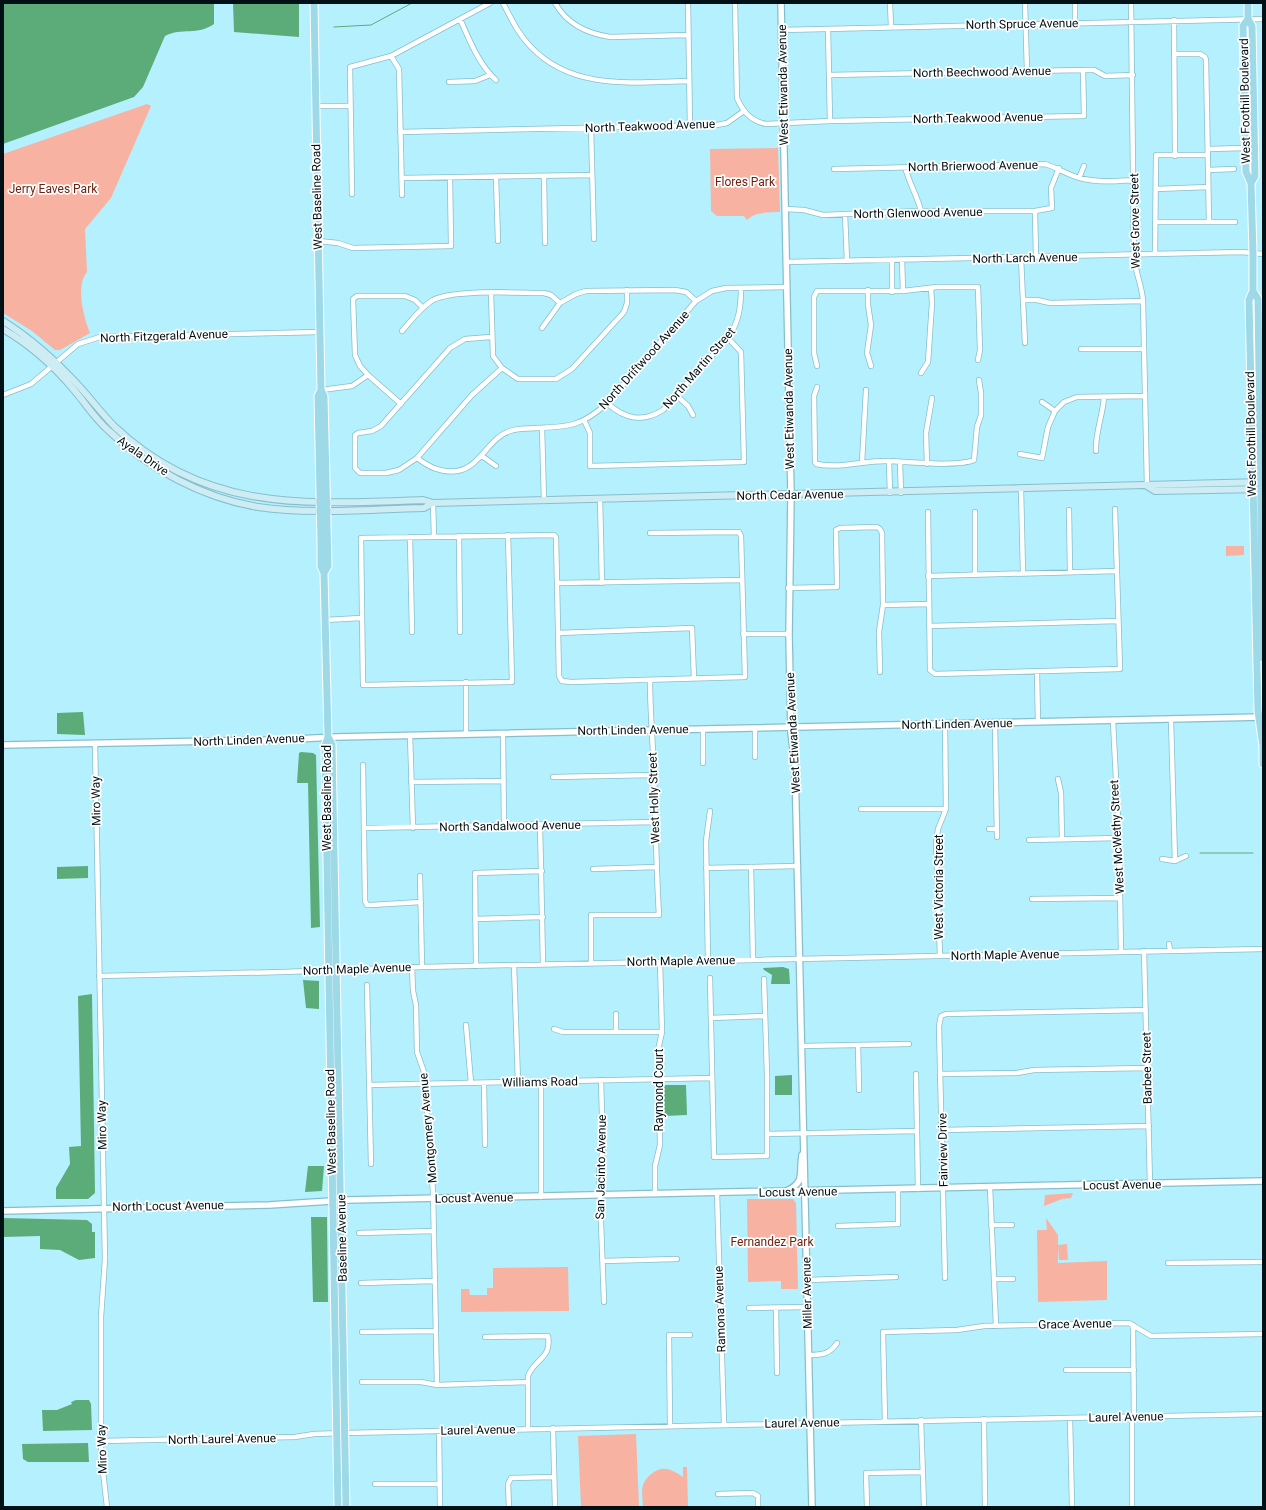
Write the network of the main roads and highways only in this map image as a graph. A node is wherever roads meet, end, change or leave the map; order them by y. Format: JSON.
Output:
{"nodes":[{"id":1,"x":314,"y":3,"type":"edge"},
{"id":2,"x":1248,"y":3,"type":"edge"},
{"id":3,"x":1248,"y":19,"type":"junction"},
{"id":4,"x":1251,"y":183,"type":"junction"},
{"id":5,"x":1253,"y":291,"type":"junction"},
{"id":6,"x":1249,"y":308,"type":"junction"},
{"id":7,"x":3,"y":321,"type":"edge"},
{"id":8,"x":3,"y":329,"type":"edge"},
{"id":9,"x":1259,"y":351,"type":"junction"},
{"id":10,"x":54,"y":364,"type":"junction"},
{"id":11,"x":1250,"y":370,"type":"junction"},
{"id":12,"x":1260,"y":408,"type":"junction"},
{"id":13,"x":1190,"y":484,"type":"junction"},
{"id":14,"x":1147,"y":486,"type":"junction"},
{"id":15,"x":1252,"y":486,"type":"junction"},
{"id":16,"x":1262,"y":486,"type":"edge"},
{"id":17,"x":1168,"y":490,"type":"junction"},
{"id":18,"x":324,"y":502,"type":"junction"},
{"id":19,"x":433,"y":504,"type":"junction"},
{"id":20,"x":324,"y":510,"type":"junction"},
{"id":21,"x":1263,"y":658,"type":"edge"},
{"id":22,"x":1261,"y":717,"type":"edge"},
{"id":23,"x":1263,"y":735,"type":"edge"},
{"id":24,"x":328,"y":737,"type":"junction"},
{"id":25,"x":1263,"y":746,"type":"edge"},
{"id":26,"x":1263,"y":764,"type":"edge"},
{"id":27,"x":336,"y":969,"type":"joint"},
{"id":28,"x":341,"y":1433,"type":"junction"},
{"id":29,"x":338,"y":1507,"type":"edge"},
{"id":30,"x":346,"y":1507,"type":"edge"}],
"edges":[{"from":1,"to":18,"type":"main road","name":"West Baseline Road"},
{"from":2,"to":3,"type":"main road","name":"West Foothill Boulevard"},
{"from":3,"to":4,"type":"main road","name":"West Foothill Boulevard"},
{"from":3,"to":4,"type":"main road","name":"West Foothill Boulevard"},
{"from":4,"to":5,"type":"main road","name":"West Foothill Boulevard"},
{"from":5,"to":6,"type":"main road","name":"West Foothill Boulevard"},
{"from":5,"to":9,"type":"main road","name":"West Foothill Boulevard"},
{"from":6,"to":9,"type":"main road"},
{"from":6,"to":11,"type":"main road","name":"West Foothill Boulevard"},
{"from":7,"to":10,"type":"main road","name":"Ayala Drive"},
{"from":8,"to":10,"type":"main road","name":"Ayala Drive"},
{"from":9,"to":12,"type":"main road","name":"West Foothill Boulevard"},
{"from":10,"to":18,"type":"main road","name":"Ayala Drive"},
{"from":10,"to":20,"type":"main road","name":"Ayala Drive"},
{"from":11,"to":12,"type":"main road"},
{"from":11,"to":15,"type":"main road","name":"West Foothill Boulevard"},
{"from":12,"to":16,"type":"main road","name":"West Foothill Boulevard"},
{"from":13,"to":14,"type":"main road","name":"North Cedar Avenue"},
{"from":13,"to":15,"type":"main road","name":"North Cedar Avenue"},
{"from":13,"to":17,"type":"main road"},
{"from":14,"to":17,"type":"main road","name":"North Cedar Avenue"},
{"from":14,"to":19,"type":"main road","name":"North Cedar Avenue"},
{"from":15,"to":16,"type":"main road","name":"North Cedar Avenue"},
{"from":15,"to":17,"type":"main road","name":"North Cedar Avenue"},
{"from":15,"to":22,"type":"main road","name":"West Foothill Boulevard"},
{"from":16,"to":21,"type":"main road","name":"West Foothill Boulevard"},
{"from":18,"to":19,"type":"main road","name":"North Cedar Avenue"},
{"from":18,"to":20,"type":"main road","name":"West Baseline Road"},
{"from":19,"to":20,"type":"main road","name":"North Cedar Avenue"},
{"from":20,"to":24,"type":"main road","name":"West Baseline Road"},
{"from":22,"to":25,"type":"main road","name":"West Foothill Boulevard"},
{"from":23,"to":25,"type":"main road","name":"West Foothill Boulevard"},
{"from":24,"to":27,"type":"main road","name":"West Baseline Road"},
{"from":24,"to":28,"type":"main road","name":"West Baseline Road"},
{"from":25,"to":26,"type":"main road","name":"West Foothill Boulevard"},
{"from":27,"to":28,"type":"main road","name":"Baseline Avenue"},
{"from":28,"to":29,"type":"main road","name":"West Baseline Road"},
{"from":28,"to":30,"type":"main road","name":"Baseline Avenue"}]}
